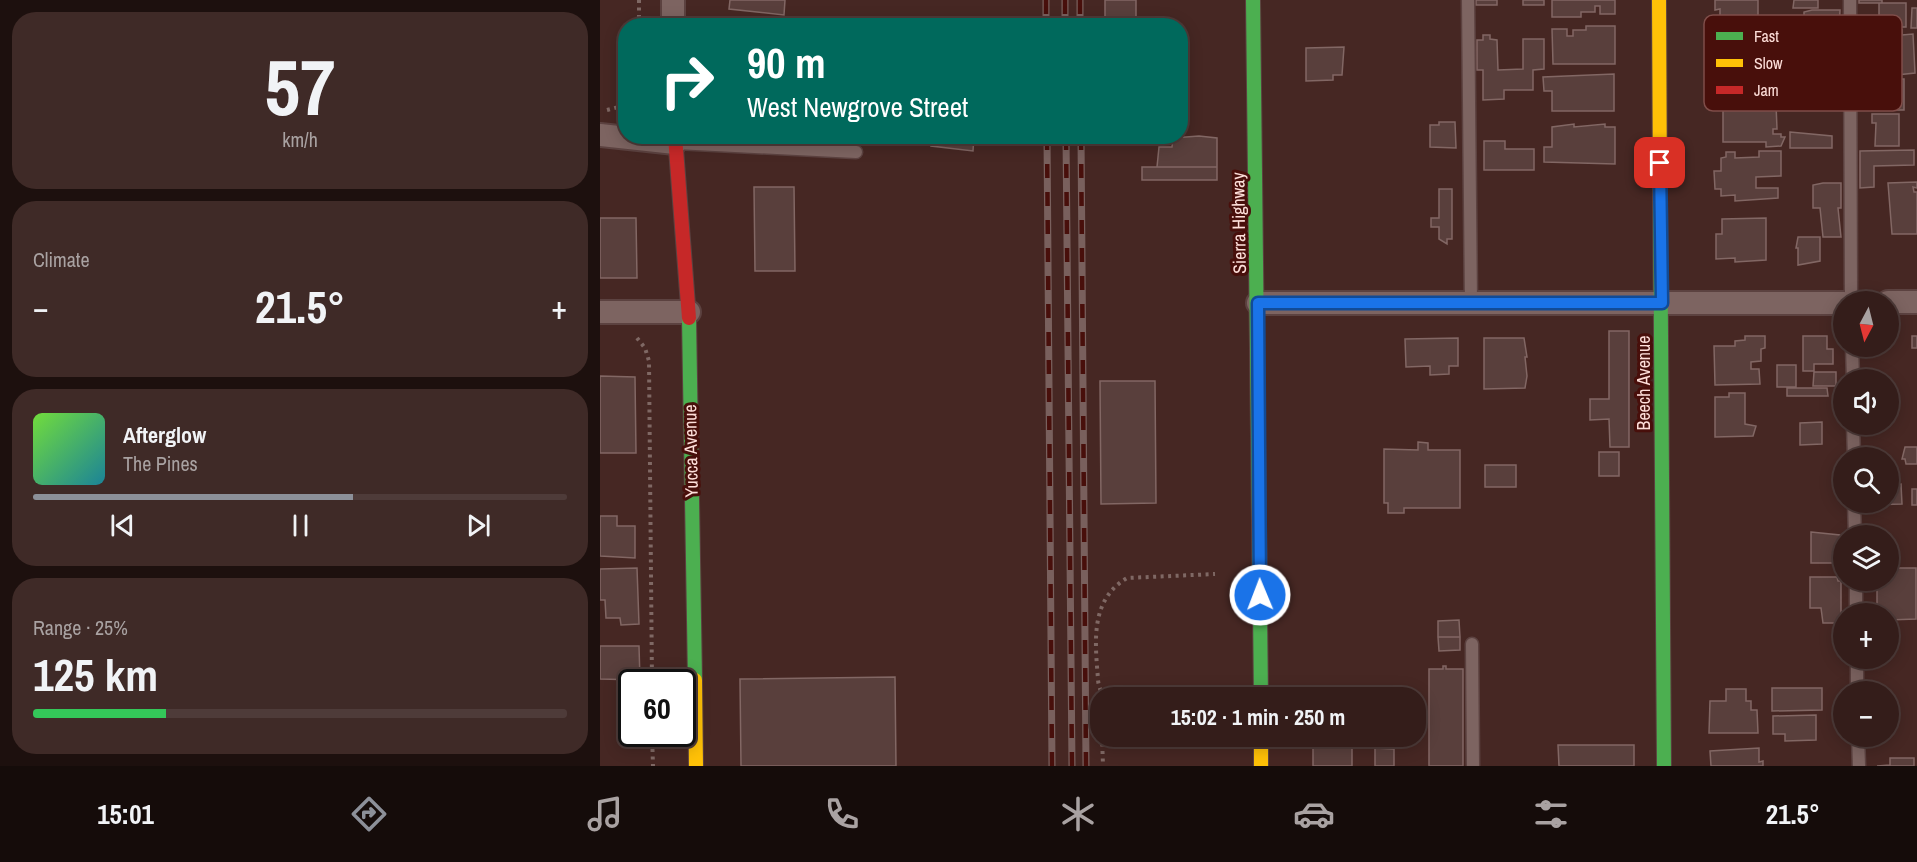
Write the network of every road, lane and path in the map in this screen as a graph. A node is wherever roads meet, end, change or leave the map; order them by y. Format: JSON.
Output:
{"nodes":[{"id":1,"x":639,"y":0,"type":"edge"},
{"id":2,"x":673,"y":0,"type":"edge"},
{"id":3,"x":1253,"y":0,"type":"edge"},
{"id":4,"x":1468,"y":0,"type":"edge"},
{"id":5,"x":1659,"y":0,"type":"edge"},
{"id":6,"x":1850,"y":0,"type":"edge"},
{"id":7,"x":1850,"y":15,"type":"edge"},
{"id":8,"x":639,"y":18,"type":"edge"},
{"id":9,"x":673,"y":18,"type":"edge"},
{"id":10,"x":618,"y":107,"type":"edge"},
{"id":11,"x":607,"y":110,"type":"dead end"},
{"id":12,"x":1850,"y":111,"type":"edge"},
{"id":13,"x":600,"y":135,"type":"edge"},
{"id":14,"x":618,"y":136,"type":"edge"},
{"id":15,"x":675,"y":144,"type":"edge"},
{"id":16,"x":735,"y":144,"type":"edge"},
{"id":17,"x":856,"y":152,"type":"dead end"},
{"id":18,"x":1851,"y":291,"type":"edge"},
{"id":19,"x":1899,"y":302,"type":"edge"},
{"id":20,"x":1917,"y":302,"type":"edge"},
{"id":21,"x":1258,"y":303,"type":"junction"},
{"id":22,"x":1662,"y":303,"type":"junction"},
{"id":23,"x":1833,"y":303,"type":"edge"},
{"id":24,"x":1471,"y":304,"type":"junction"},
{"id":25,"x":600,"y":312,"type":"edge"},
{"id":26,"x":689,"y":312,"type":"junction"},
{"id":27,"x":637,"y":338,"type":"dead end"},
{"id":28,"x":1215,"y":574,"type":"dead end"},
{"id":29,"x":1472,"y":644,"type":"dead end"},
{"id":30,"x":652,"y":669,"type":"edge"},
{"id":31,"x":1099,"y":687,"type":"edge"},
{"id":32,"x":1261,"y":687,"type":"edge"},
{"id":33,"x":652,"y":747,"type":"edge"},
{"id":34,"x":1102,"y":747,"type":"edge"},
{"id":35,"x":1261,"y":747,"type":"edge"},
{"id":36,"x":1858,"y":747,"type":"edge"},
{"id":37,"x":653,"y":766,"type":"edge"},
{"id":38,"x":696,"y":766,"type":"edge"},
{"id":39,"x":1103,"y":766,"type":"edge"},
{"id":40,"x":1261,"y":766,"type":"edge"},
{"id":41,"x":1473,"y":766,"type":"edge"},
{"id":42,"x":1664,"y":766,"type":"edge"},
{"id":43,"x":1858,"y":766,"type":"edge"}],
"edges":[{"from":1,"to":8,"type":"path"},
{"from":2,"to":9,"type":"street"},
{"from":3,"to":21,"type":"street","name":"Sierra Highway"},
{"from":4,"to":24,"type":"lane"},
{"from":5,"to":22,"type":"street","name":"Beech Avenue"},
{"from":6,"to":7,"type":"lane"},
{"from":10,"to":11,"type":"path"},
{"from":12,"to":18,"type":"lane"},
{"from":13,"to":14,"type":"street"},
{"from":15,"to":26,"type":"street","name":"Yucca Avenue"},
{"from":16,"to":17,"type":"lane"},
{"from":19,"to":20,"type":"street"},
{"from":21,"to":24,"type":"street"},
{"from":21,"to":32,"type":"street","name":"Sierra Highway"},
{"from":22,"to":23,"type":"street"},
{"from":22,"to":24,"type":"street"},
{"from":22,"to":42,"type":"street","name":"Beech Avenue"},
{"from":25,"to":26,"type":"street"},
{"from":26,"to":38,"type":"street","name":"Yucca Avenue"},
{"from":27,"to":30,"type":"path"},
{"from":28,"to":31,"type":"path"},
{"from":29,"to":41,"type":"lane"},
{"from":33,"to":37,"type":"path"},
{"from":34,"to":39,"type":"path"},
{"from":35,"to":40,"type":"street"},
{"from":36,"to":43,"type":"lane"}]}
